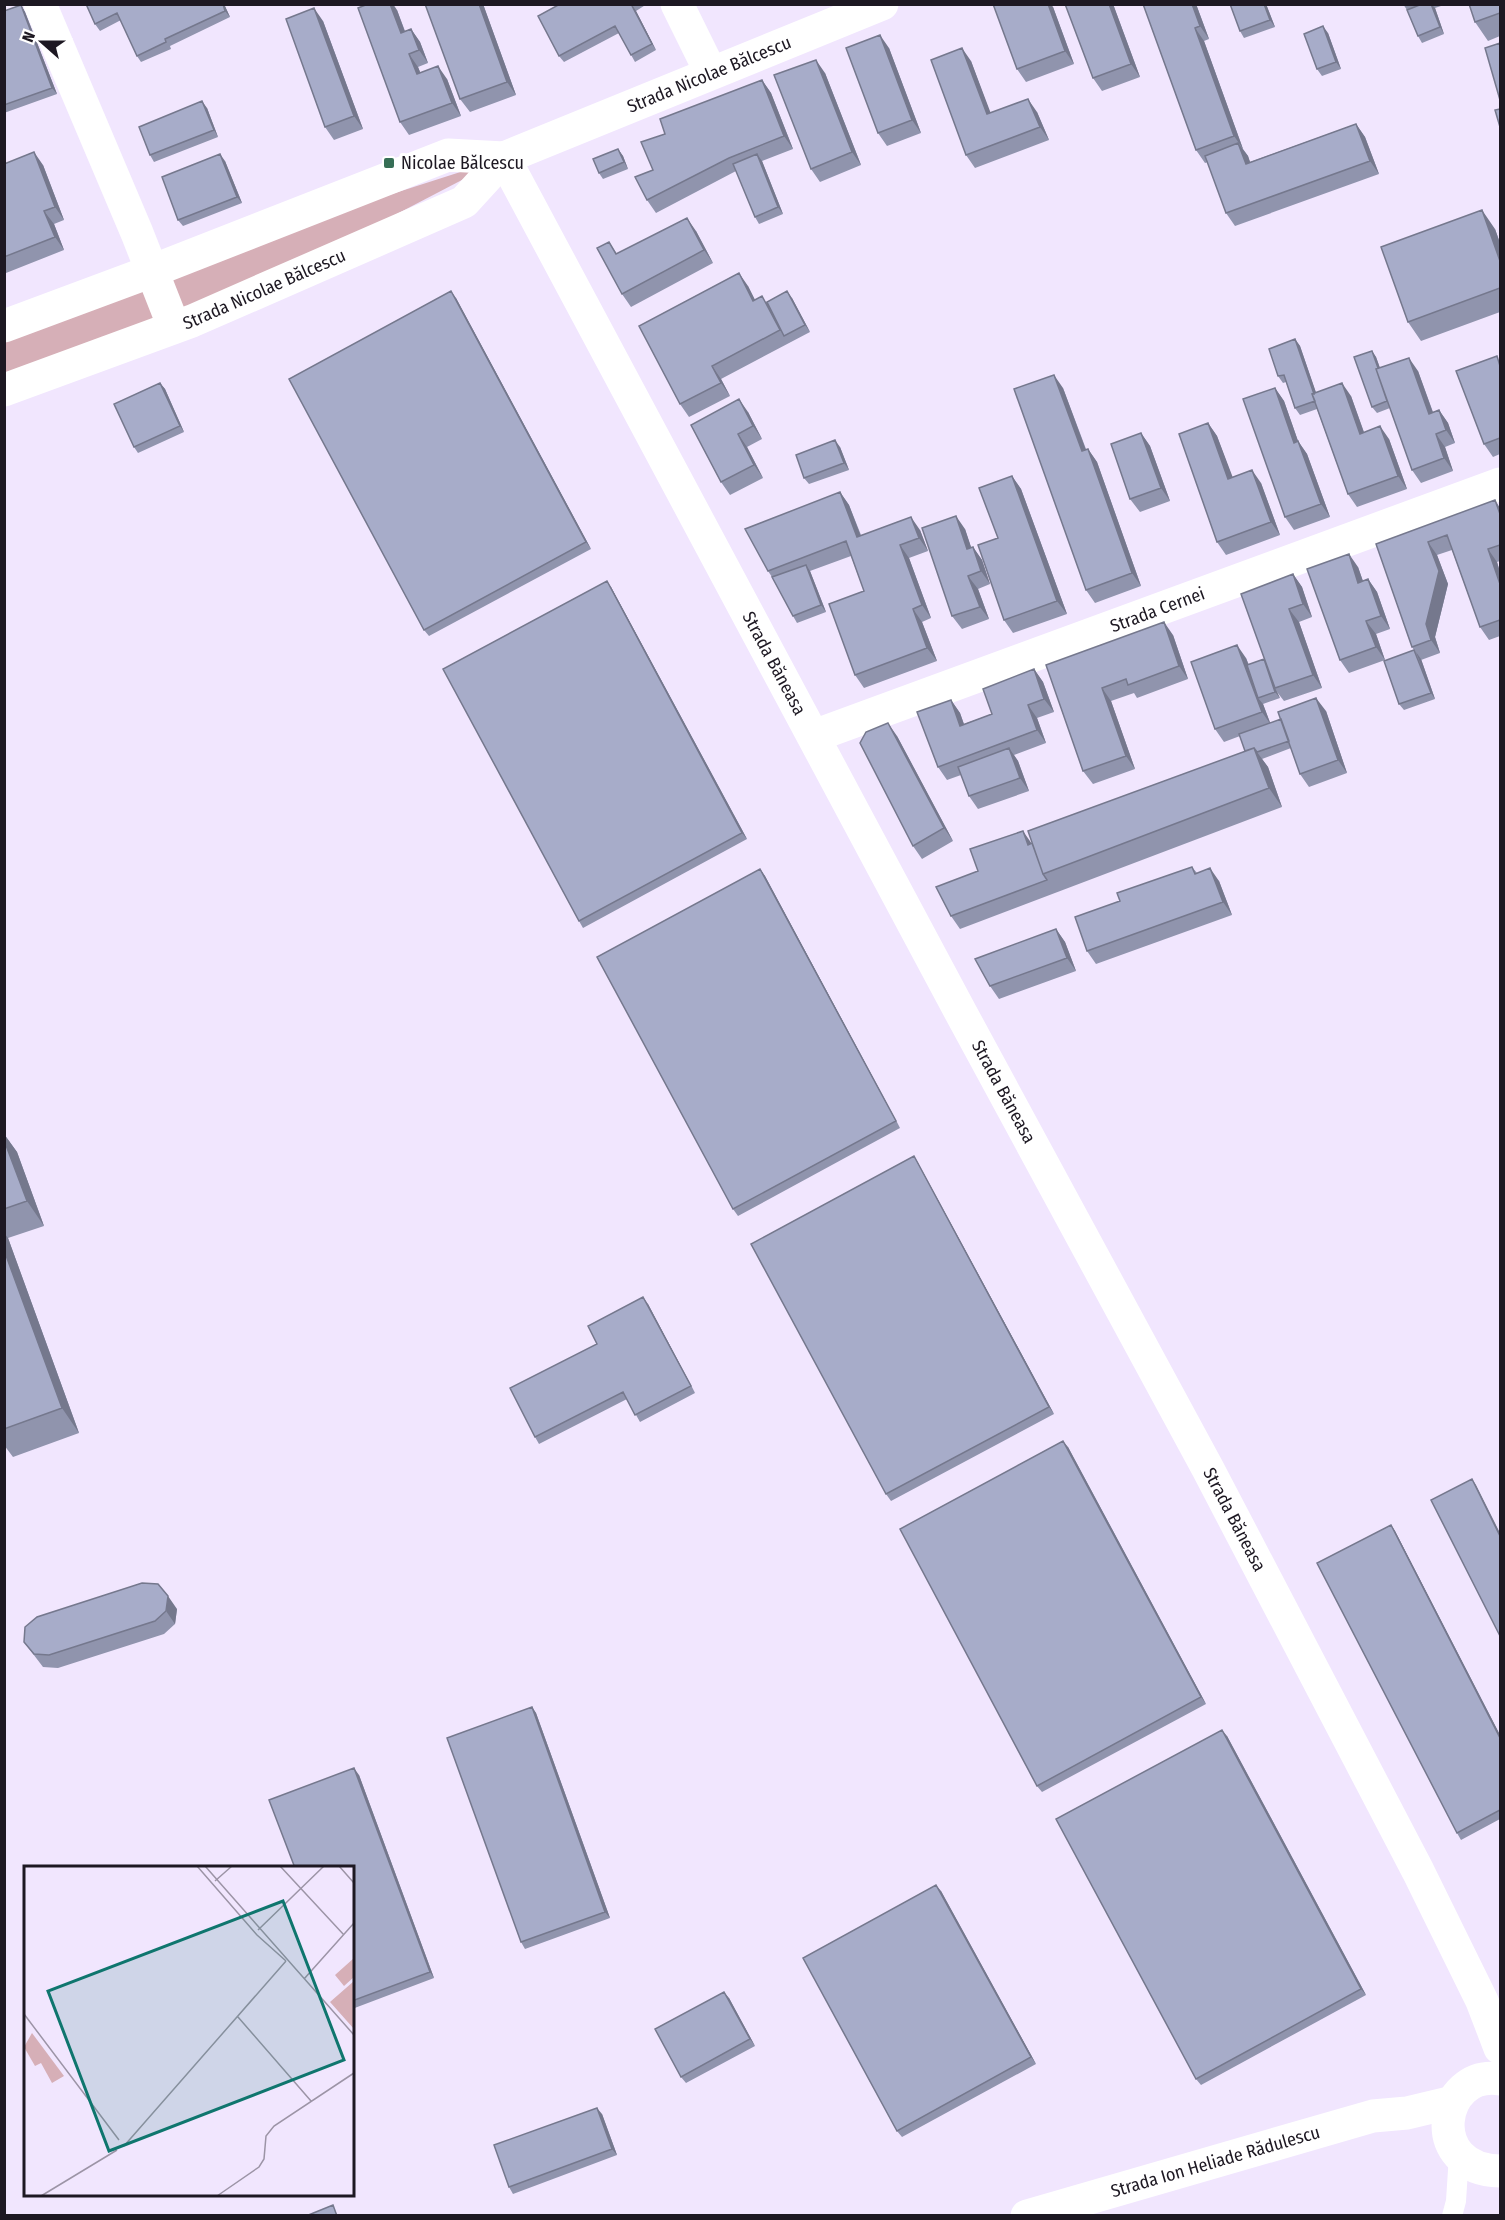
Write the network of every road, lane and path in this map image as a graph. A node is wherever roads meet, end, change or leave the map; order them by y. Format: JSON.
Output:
{"nodes":[{"id":1,"x":40,"y":4,"type":"edge"},
{"id":2,"x":677,"y":4,"type":"edge"},
{"id":3,"x":882,"y":4,"type":"edge"},
{"id":4,"x":711,"y":73,"type":"junction"},
{"id":5,"x":504,"y":158,"type":"junction"},
{"id":6,"x":152,"y":272,"type":"junction"},
{"id":7,"x":4,"y":326,"type":"edge"},
{"id":8,"x":174,"y":327,"type":"junction"},
{"id":9,"x":4,"y":390,"type":"edge"},
{"id":10,"x":1500,"y":484,"type":"edge"},
{"id":11,"x":814,"y":736,"type":"junction"},
{"id":12,"x":1497,"y":2039,"type":"edge"},
{"id":13,"x":1490,"y":2079,"type":"edge"},
{"id":14,"x":1453,"y":2102,"type":"junction"},
{"id":15,"x":1407,"y":2113,"type":"junction"},
{"id":16,"x":1454,"y":2146,"type":"junction"},
{"id":17,"x":1493,"y":2171,"type":"edge"},
{"id":18,"x":1454,"y":2208,"type":"edge"},
{"id":19,"x":1027,"y":2216,"type":"edge"}],
"edges":[{"from":1,"to":6,"type":"street"},
{"from":2,"to":4,"type":"street"},
{"from":3,"to":4,"type":"street","name":"Strada Nicolae Bălcescu"},
{"from":4,"to":5,"type":"street","name":"Strada Nicolae Bălcescu"},
{"from":5,"to":6,"type":"street","name":"Strada Nicolae Bălcescu"},
{"from":5,"to":8,"type":"street","name":"Strada Nicolae Bălcescu"},
{"from":5,"to":11,"type":"street","name":"Strada Băneasa"},
{"from":6,"to":7,"type":"street","name":"Strada Nicolae Bălcescu"},
{"from":6,"to":8,"type":"street"},
{"from":8,"to":9,"type":"street","name":"Strada Nicolae Bălcescu"},
{"from":10,"to":11,"type":"street","name":"Strada Cernei"},
{"from":11,"to":12,"type":"street","name":"Strada Băneasa"},
{"from":12,"to":13,"type":"street","name":"Strada Băneasa"},
{"from":13,"to":14,"type":"street"},
{"from":14,"to":15,"type":"street","name":"Strada Ion Heliade Rădulescu"},
{"from":14,"to":16,"type":"street"},
{"from":15,"to":16,"type":"street"},
{"from":15,"to":19,"type":"street","name":"Strada Ion Heliade Rădulescu"},
{"from":16,"to":17,"type":"street"},
{"from":16,"to":18,"type":"lane"},
{"from":17,"to":18,"type":"lane"}]}
